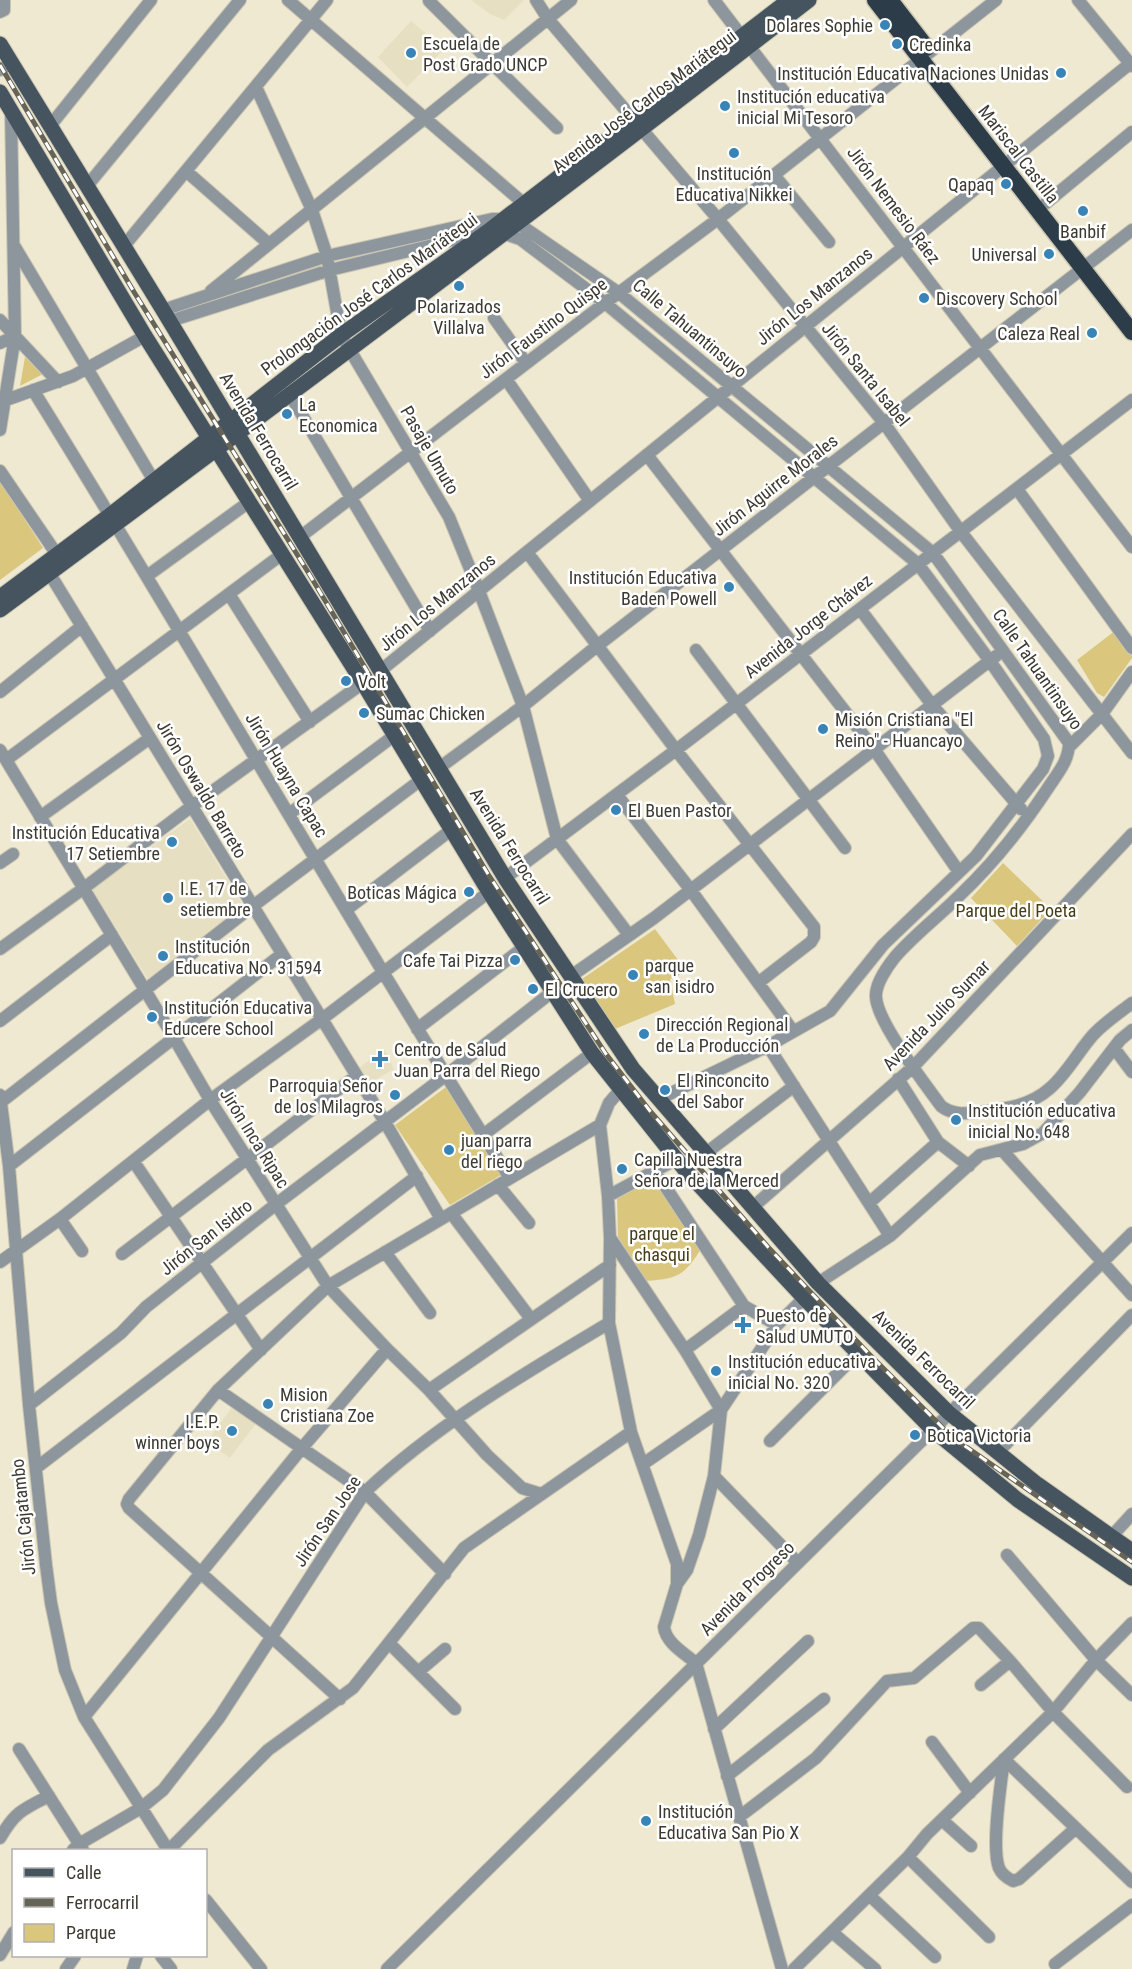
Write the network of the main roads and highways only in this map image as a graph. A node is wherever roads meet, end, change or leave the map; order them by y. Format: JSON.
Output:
{"nodes":[{"id":1,"x":789,"y":0,"type":"edge"},
{"id":2,"x":809,"y":0,"type":"edge"},
{"id":3,"x":875,"y":0,"type":"edge"},
{"id":4,"x":890,"y":0,"type":"edge"},
{"id":5,"x":746,"y":41,"type":"junction"},
{"id":6,"x":0,"y":44,"type":"edge"},
{"id":7,"x":925,"y":55,"type":"junction"},
{"id":8,"x":6,"y":67,"type":"edge"},
{"id":9,"x":0,"y":92,"type":"edge"},
{"id":10,"x":1007,"y":162,"type":"junction"},
{"id":11,"x":503,"y":226,"type":"junction"},
{"id":12,"x":1087,"y":265,"type":"junction"},
{"id":13,"x":1132,"y":316,"type":"edge"},
{"id":14,"x":1132,"y":332,"type":"edge"},
{"id":15,"x":234,"y":427,"type":"junction"},
{"id":16,"x":213,"y":443,"type":"junction"},
{"id":17,"x":113,"y":520,"type":"junction"},
{"id":18,"x":46,"y":568,"type":"junction"},
{"id":19,"x":0,"y":597,"type":"edge"},
{"id":20,"x":0,"y":610,"type":"edge"},
{"id":21,"x":1132,"y":1551,"type":"edge"},
{"id":22,"x":1132,"y":1578,"type":"edge"}],
"edges":[{"from":1,"to":5,"type":"main road","name":"Avenida José Carlos Mariátegui"},
{"from":2,"to":5,"type":"main road","name":"Avenida José Carlos Mariátegui"},
{"from":3,"to":7,"type":"highway","name":"Mariscal Castilla"},
{"from":4,"to":7,"type":"highway","name":"Mariscal Castilla"},
{"from":5,"to":11,"type":"main road","name":"Avenida José Carlos Mariátegui"},
{"from":6,"to":8,"type":"main road","name":"Avenida Ferrocarril"},
{"from":7,"to":10,"type":"highway","name":"Mariscal Castilla"},
{"from":8,"to":15,"type":"main road","name":"Avenida Ferrocarril"},
{"from":9,"to":16,"type":"main road"},
{"from":10,"to":12,"type":"highway","name":"Mariscal Castilla"},
{"from":10,"to":12,"type":"highway","name":"Mariscal Castilla"},
{"from":11,"to":15,"type":"main road","name":"Prolongación José Carlos Mariátegui"},
{"from":11,"to":15,"type":"main road","name":"Prolongación José Carlos Mariátegui"},
{"from":12,"to":13,"type":"highway","name":"Mariscal Castilla"},
{"from":12,"to":14,"type":"highway","name":"Mariscal Castilla"},
{"from":15,"to":16,"type":"main road","name":"Prolongación José Carlos Mariátegui"},
{"from":15,"to":21,"type":"main road","name":"Avenida Ferrocarril"},
{"from":16,"to":17,"type":"main road","name":"Prolongación José Carlos Mariátegui"},
{"from":16,"to":17,"type":"main road","name":"Prolongación José Carlos Mariátegui"},
{"from":16,"to":22,"type":"main road"},
{"from":17,"to":18,"type":"main road","name":"Prolongación José Carlos Mariátegui"},
{"from":18,"to":19,"type":"main road","name":"Prolongación José Carlos Mariátegui"},
{"from":18,"to":20,"type":"main road","name":"Prolongación José Carlos Mariátegui"}]}
